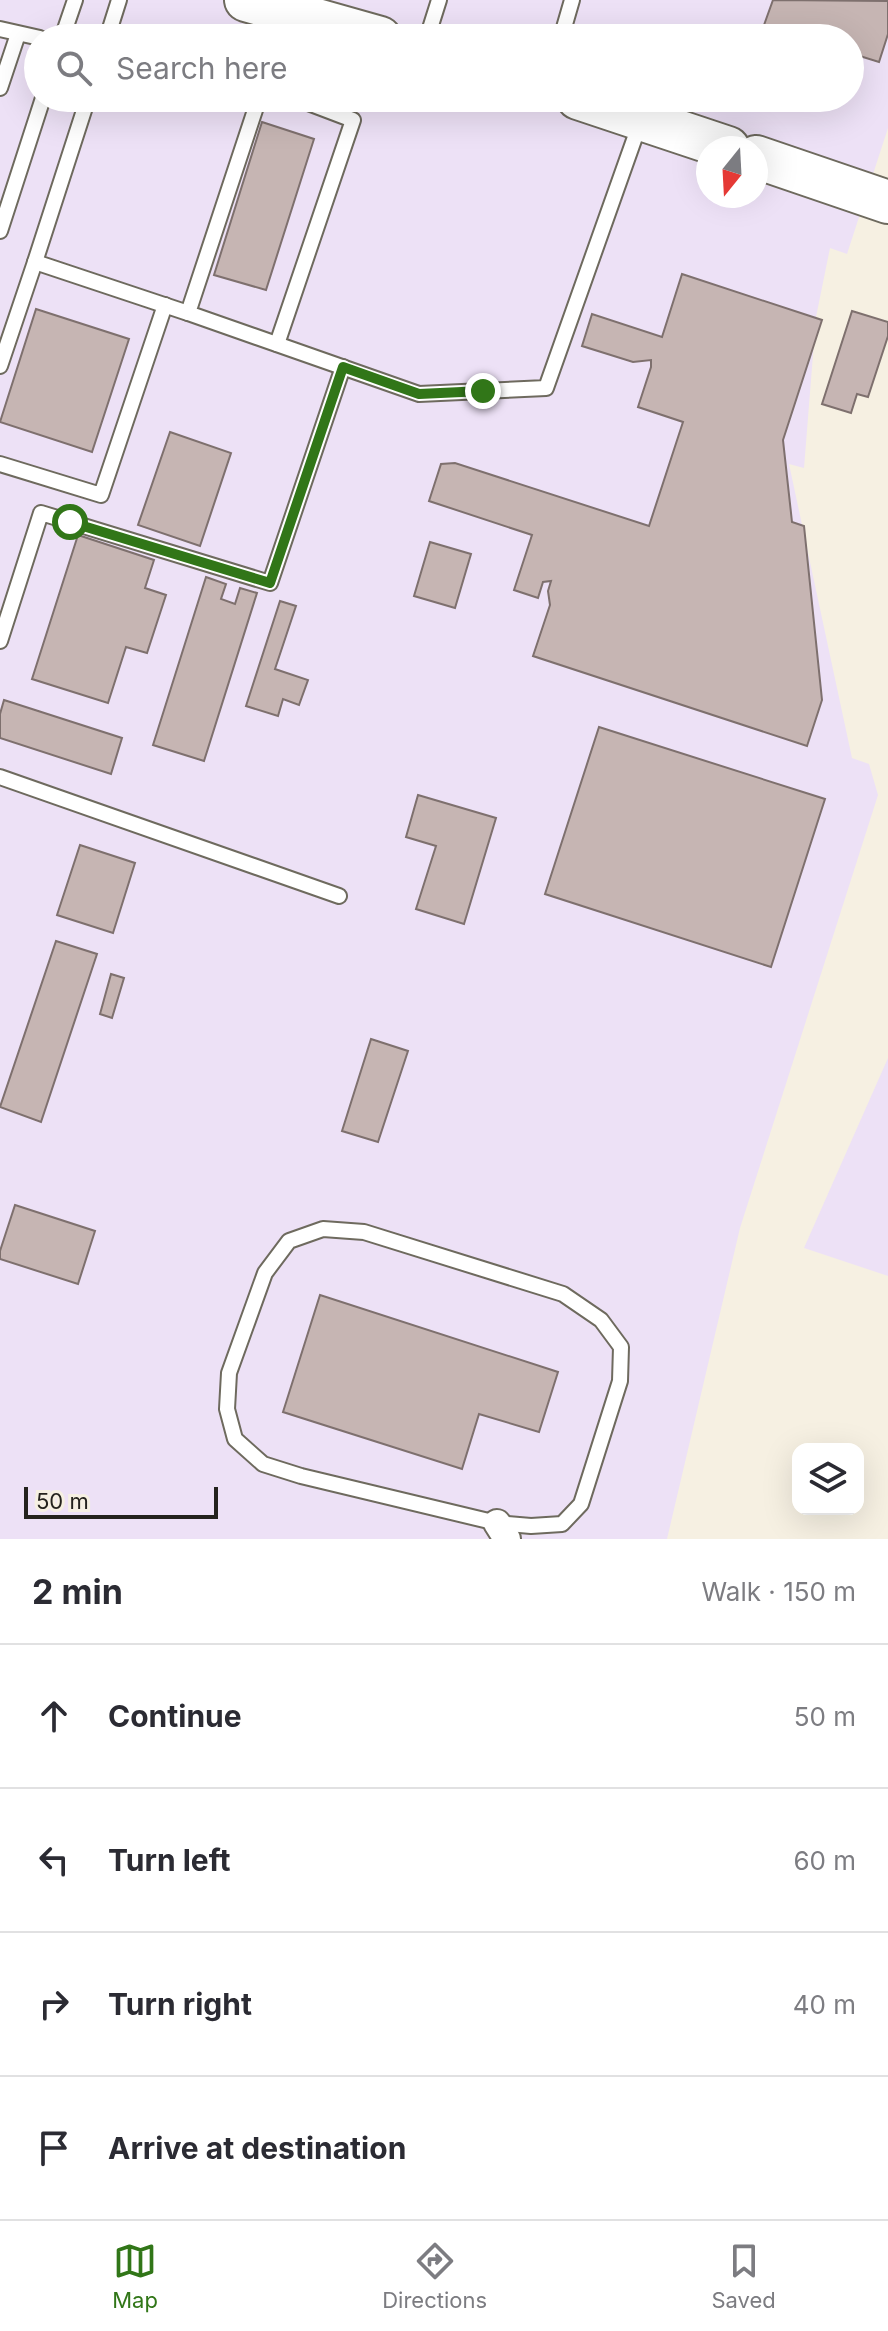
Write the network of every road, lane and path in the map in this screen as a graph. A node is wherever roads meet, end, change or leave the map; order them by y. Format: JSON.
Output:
{"nodes":[{"id":1,"x":75,"y":0,"type":"edge"},
{"id":2,"x":119,"y":0,"type":"edge"},
{"id":3,"x":246,"y":0,"type":"edge"},
{"id":4,"x":439,"y":0,"type":"edge"},
{"id":5,"x":572,"y":0,"type":"edge"},
{"id":6,"x":67,"y":24,"type":"edge"},
{"id":7,"x":111,"y":24,"type":"edge"},
{"id":8,"x":331,"y":24,"type":"edge"},
{"id":9,"x":431,"y":24,"type":"edge"},
{"id":10,"x":565,"y":24,"type":"edge"},
{"id":11,"x":0,"y":29,"type":"edge"},
{"id":12,"x":18,"y":34,"type":"junction"},
{"id":13,"x":24,"y":35,"type":"edge"},
{"id":14,"x":0,"y":88,"type":"edge"},
{"id":15,"x":38,"y":112,"type":"edge"},
{"id":16,"x":83,"y":112,"type":"edge"},
{"id":17,"x":254,"y":112,"type":"edge"},
{"id":18,"x":332,"y":112,"type":"edge"},
{"id":19,"x":620,"y":112,"type":"edge"},
{"id":20,"x":641,"y":119,"type":"junction"},
{"id":21,"x":696,"y":137,"type":"edge"},
{"id":22,"x":768,"y":161,"type":"edge"},
{"id":23,"x":888,"y":202,"type":"edge"},
{"id":24,"x":0,"y":231,"type":"edge"},
{"id":25,"x":35,"y":262,"type":"junction"},
{"id":26,"x":165,"y":305,"type":"junction"},
{"id":27,"x":188,"y":313,"type":"junction"},
{"id":28,"x":277,"y":344,"type":"junction"},
{"id":29,"x":0,"y":366,"type":"edge"},
{"id":30,"x":343,"y":367,"type":"junction"},
{"id":31,"x":0,"y":464,"type":"edge"},
{"id":32,"x":0,"y":641,"type":"edge"},
{"id":33,"x":0,"y":777,"type":"edge"},
{"id":34,"x":339,"y":896,"type":"dead end"},
{"id":35,"x":502,"y":1531,"type":"edge"}],
"edges":[{"from":1,"to":6,"type":"lane"},
{"from":2,"to":7,"type":"lane"},
{"from":3,"to":8,"type":"main road"},
{"from":4,"to":9,"type":"lane"},
{"from":5,"to":10,"type":"lane"},
{"from":11,"to":12,"type":"lane"},
{"from":12,"to":13,"type":"lane"},
{"from":12,"to":14,"type":"lane"},
{"from":15,"to":24,"type":"lane"},
{"from":16,"to":25,"type":"lane"},
{"from":17,"to":27,"type":"lane"},
{"from":18,"to":28,"type":"lane"},
{"from":19,"to":20,"type":"main road"},
{"from":20,"to":21,"type":"main road"},
{"from":20,"to":30,"type":"lane"},
{"from":22,"to":23,"type":"main road"},
{"from":25,"to":26,"type":"lane"},
{"from":25,"to":29,"type":"lane"},
{"from":26,"to":27,"type":"lane"},
{"from":26,"to":31,"type":"lane"},
{"from":27,"to":28,"type":"lane"},
{"from":28,"to":30,"type":"lane"},
{"from":30,"to":32,"type":"lane"},
{"from":33,"to":34,"type":"lane"},
{"from":35,"to":35,"type":"lane"}]}
